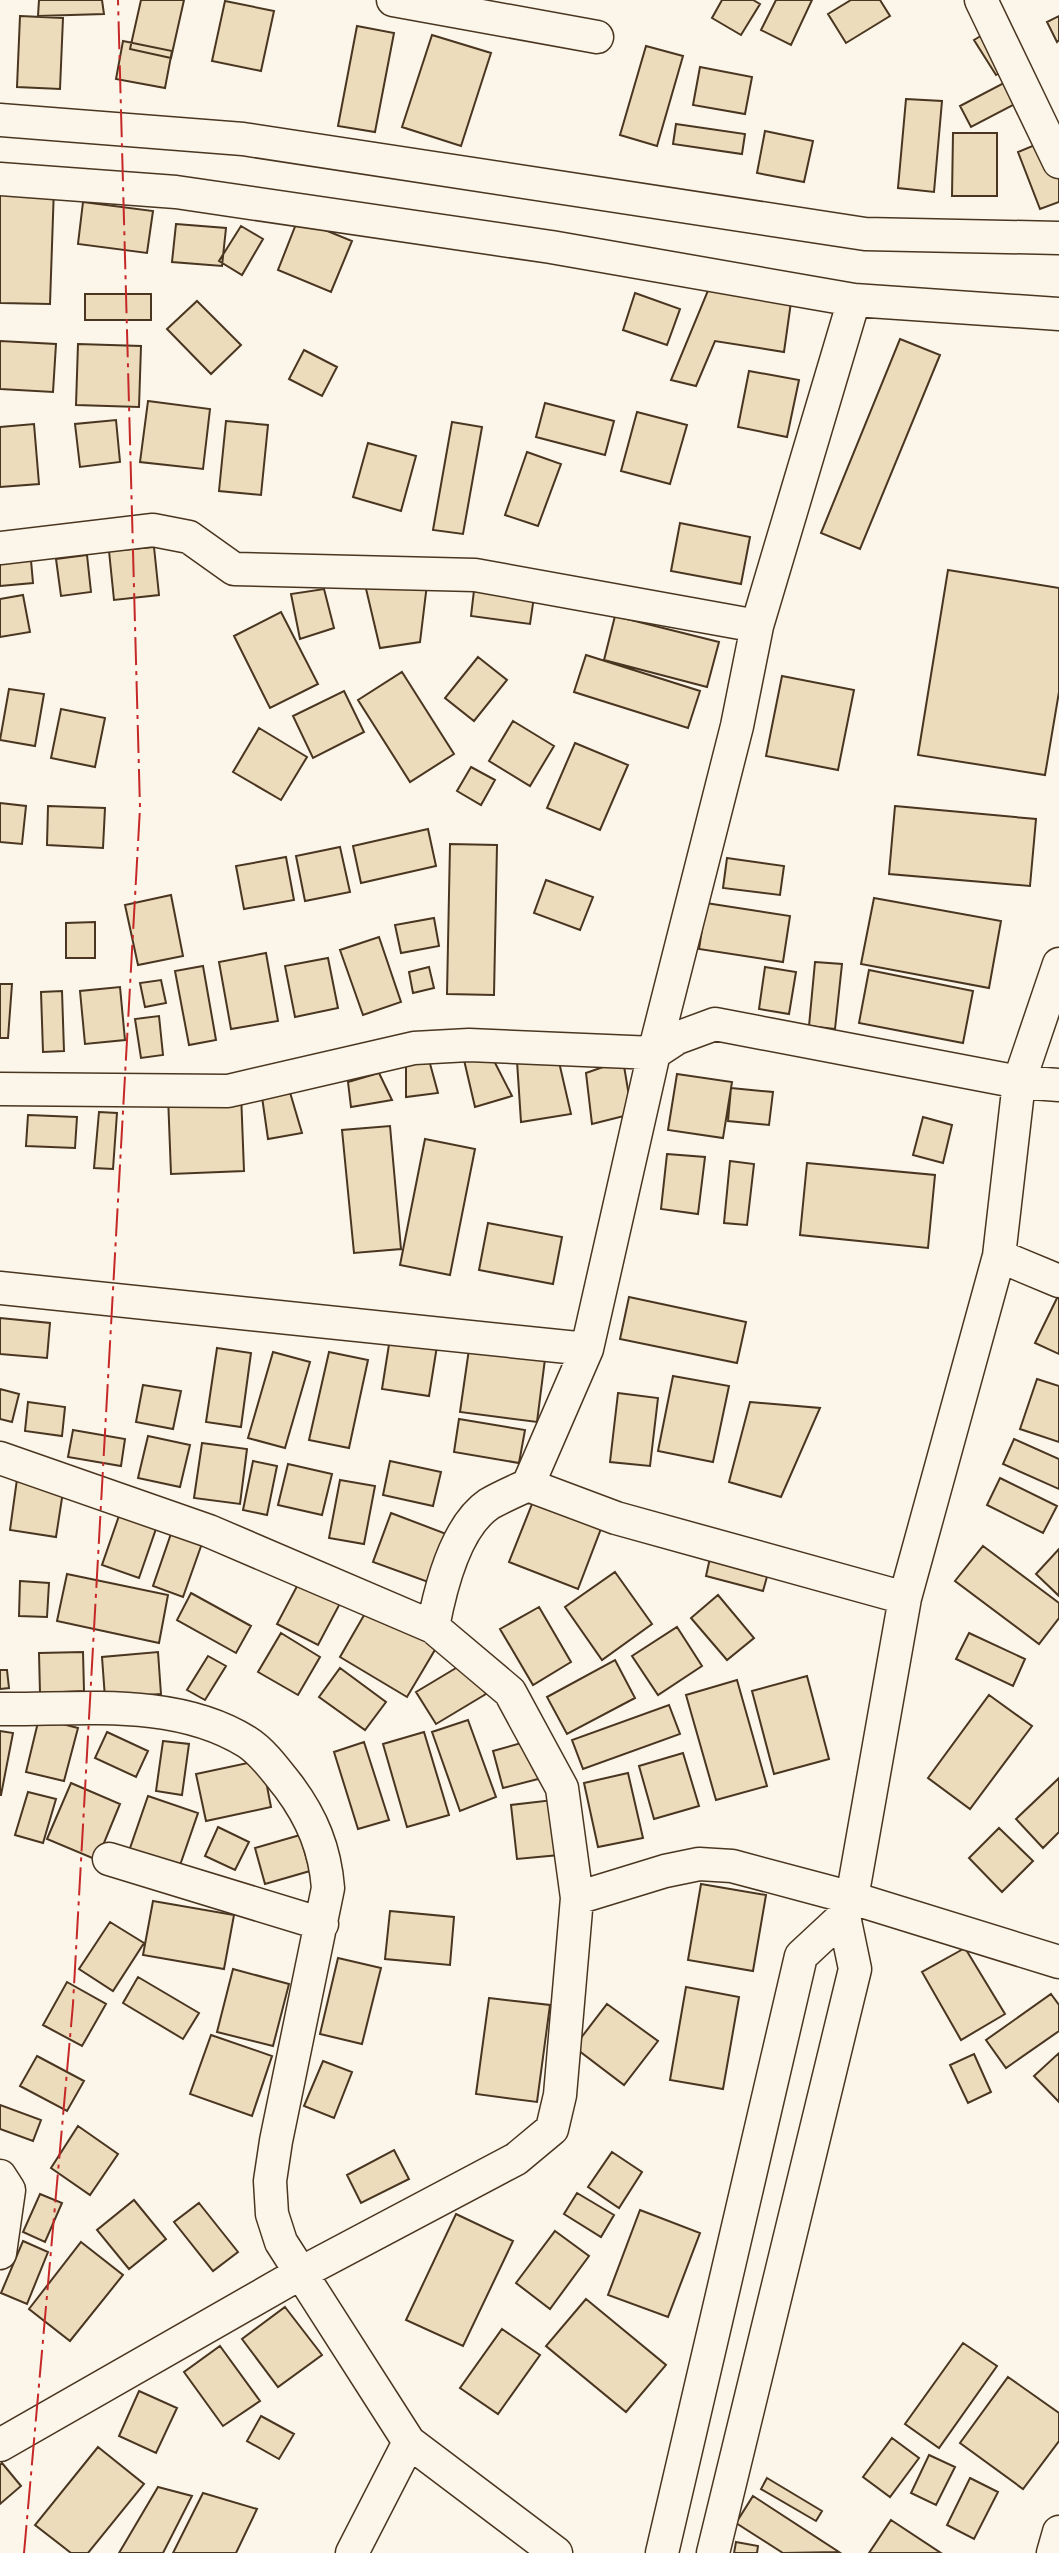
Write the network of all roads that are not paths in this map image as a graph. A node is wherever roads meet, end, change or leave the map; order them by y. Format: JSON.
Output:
{"nodes":[{"id":1,"x":393,"y":0,"type":"edge"},
{"id":2,"x":981,"y":0,"type":"edge"},
{"id":3,"x":597,"y":37,"type":"dead end"},
{"id":4,"x":0,"y":120,"type":"edge"},
{"id":5,"x":1059,"y":162,"type":"edge"},
{"id":6,"x":0,"y":179,"type":"edge"},
{"id":7,"x":1059,"y":238,"type":"edge"},
{"id":8,"x":854,"y":300,"type":"junction"},
{"id":9,"x":1059,"y":314,"type":"edge"},
{"id":10,"x":0,"y":548,"type":"edge"},
{"id":11,"x":757,"y":626,"type":"junction"},
{"id":12,"x":1059,"y":964,"type":"edge"},
{"id":13,"x":654,"y":1053,"type":"junction"},
{"id":14,"x":1019,"y":1082,"type":"junction"},
{"id":15,"x":1059,"y":1085,"type":"edge"},
{"id":16,"x":0,"y":1089,"type":"edge"},
{"id":17,"x":999,"y":1256,"type":"junction"},
{"id":18,"x":1059,"y":1281,"type":"edge"},
{"id":19,"x":0,"y":1288,"type":"edge"},
{"id":20,"x":587,"y":1349,"type":"junction"},
{"id":21,"x":0,"y":1458,"type":"edge"},
{"id":22,"x":528,"y":1485,"type":"junction"},
{"id":23,"x":905,"y":1598,"type":"junction"},
{"id":24,"x":433,"y":1627,"type":"junction"},
{"id":25,"x":0,"y":1709,"type":"edge"},
{"id":26,"x":109,"y":1859,"type":"dead end"},
{"id":27,"x":577,"y":1898,"type":"junction"},
{"id":28,"x":848,"y":1907,"type":"junction"},
{"id":29,"x":322,"y":1924,"type":"junction"},
{"id":30,"x":1059,"y":1962,"type":"edge"},
{"id":31,"x":0,"y":2176,"type":"edge"},
{"id":32,"x":0,"y":2253,"type":"edge"},
{"id":33,"x":299,"y":2274,"type":"junction"},
{"id":34,"x":409,"y":2442,"type":"junction"},
{"id":35,"x":0,"y":2445,"type":"edge"},
{"id":36,"x":1059,"y":2532,"type":"edge"},
{"id":37,"x":352,"y":2553,"type":"edge"},
{"id":38,"x":556,"y":2553,"type":"edge"},
{"id":39,"x":662,"y":2553,"type":"edge"},
{"id":40,"x":713,"y":2553,"type":"edge"},
{"id":41,"x":1053,"y":2553,"type":"edge"}],
"edges":[{"from":1,"to":3,"type":"street"},
{"from":2,"to":5,"type":"street"},
{"from":4,"to":7,"type":"street"},
{"from":6,"to":8,"type":"street"},
{"from":8,"to":9,"type":"street"},
{"from":8,"to":11,"type":"street"},
{"from":10,"to":11,"type":"street"},
{"from":11,"to":13,"type":"street"},
{"from":12,"to":14,"type":"street"},
{"from":13,"to":14,"type":"street"},
{"from":13,"to":16,"type":"street"},
{"from":13,"to":20,"type":"street"},
{"from":14,"to":15,"type":"street"},
{"from":14,"to":17,"type":"street"},
{"from":17,"to":18,"type":"street"},
{"from":17,"to":23,"type":"street"},
{"from":19,"to":20,"type":"street"},
{"from":20,"to":22,"type":"street"},
{"from":21,"to":24,"type":"street"},
{"from":22,"to":23,"type":"street"},
{"from":22,"to":24,"type":"street"},
{"from":23,"to":28,"type":"street"},
{"from":24,"to":27,"type":"street"},
{"from":25,"to":29,"type":"street"},
{"from":26,"to":29,"type":"street"},
{"from":27,"to":28,"type":"street"},
{"from":27,"to":33,"type":"street"},
{"from":28,"to":30,"type":"street"},
{"from":28,"to":39,"type":"street"},
{"from":28,"to":40,"type":"street"},
{"from":29,"to":33,"type":"street"},
{"from":31,"to":32,"type":"street"},
{"from":33,"to":34,"type":"street"},
{"from":33,"to":35,"type":"street"},
{"from":34,"to":37,"type":"street"},
{"from":34,"to":38,"type":"street"},
{"from":36,"to":41,"type":"street"}]}
